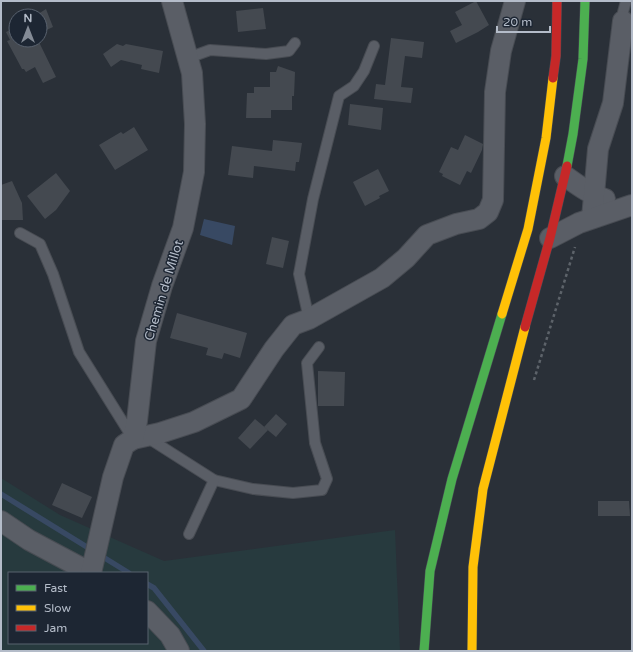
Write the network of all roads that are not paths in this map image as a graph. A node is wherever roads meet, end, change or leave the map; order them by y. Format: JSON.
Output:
{"nodes":[{"id":1,"x":172,"y":1,"type":"edge"},
{"id":2,"x":515,"y":1,"type":"edge"},
{"id":3,"x":557,"y":1,"type":"edge"},
{"id":4,"x":584,"y":1,"type":"edge"},
{"id":5,"x":626,"y":1,"type":"edge"},
{"id":6,"x":623,"y":21,"type":"joint"},
{"id":7,"x":295,"y":42,"type":"dead end"},
{"id":8,"x":374,"y":46,"type":"dead end"},
{"id":9,"x":188,"y":58,"type":"junction"},
{"id":10,"x":565,"y":176,"type":"junction"},
{"id":11,"x":594,"y":196,"type":"junction"},
{"id":12,"x":630,"y":205,"type":"edge"},
{"id":13,"x":592,"y":218,"type":"junction"},
{"id":14,"x":20,"y":233,"type":"dead end"},
{"id":15,"x":550,"y":238,"type":"junction"},
{"id":16,"x":309,"y":319,"type":"junction"},
{"id":17,"x":319,"y":347,"type":"dead end"},
{"id":18,"x":139,"y":438,"type":"junction"},
{"id":19,"x":214,"y":480,"type":"junction"},
{"id":20,"x":1,"y":521,"type":"edge"},
{"id":21,"x":189,"y":534,"type":"dead end"},
{"id":22,"x":92,"y":568,"type":"edge"},
{"id":23,"x":148,"y":612,"type":"edge"},
{"id":24,"x":179,"y":651,"type":"edge"},
{"id":25,"x":424,"y":651,"type":"edge"},
{"id":26,"x":472,"y":651,"type":"edge"}],
"edges":[{"from":1,"to":9,"type":"street","name":"Chemin de Millot"},
{"from":2,"to":16,"type":"street"},
{"from":3,"to":25,"type":"main road"},
{"from":4,"to":10,"type":"main road"},
{"from":5,"to":6,"type":"lane"},
{"from":6,"to":11,"type":"street"},
{"from":7,"to":9,"type":"lane"},
{"from":8,"to":16,"type":"lane"},
{"from":9,"to":18,"type":"street","name":"Chemin de Millot"},
{"from":10,"to":11,"type":"street"},
{"from":10,"to":15,"type":"main road"},
{"from":11,"to":12,"type":"street"},
{"from":11,"to":13,"type":"street"},
{"from":12,"to":13,"type":"street"},
{"from":13,"to":15,"type":"street"},
{"from":14,"to":18,"type":"lane"},
{"from":15,"to":26,"type":"main road"},
{"from":16,"to":18,"type":"street"},
{"from":17,"to":19,"type":"lane"},
{"from":18,"to":19,"type":"lane"},
{"from":18,"to":22,"type":"street","name":"Chemin de Millot"},
{"from":19,"to":21,"type":"lane"},
{"from":20,"to":22,"type":"street"},
{"from":23,"to":24,"type":"street"}]}
